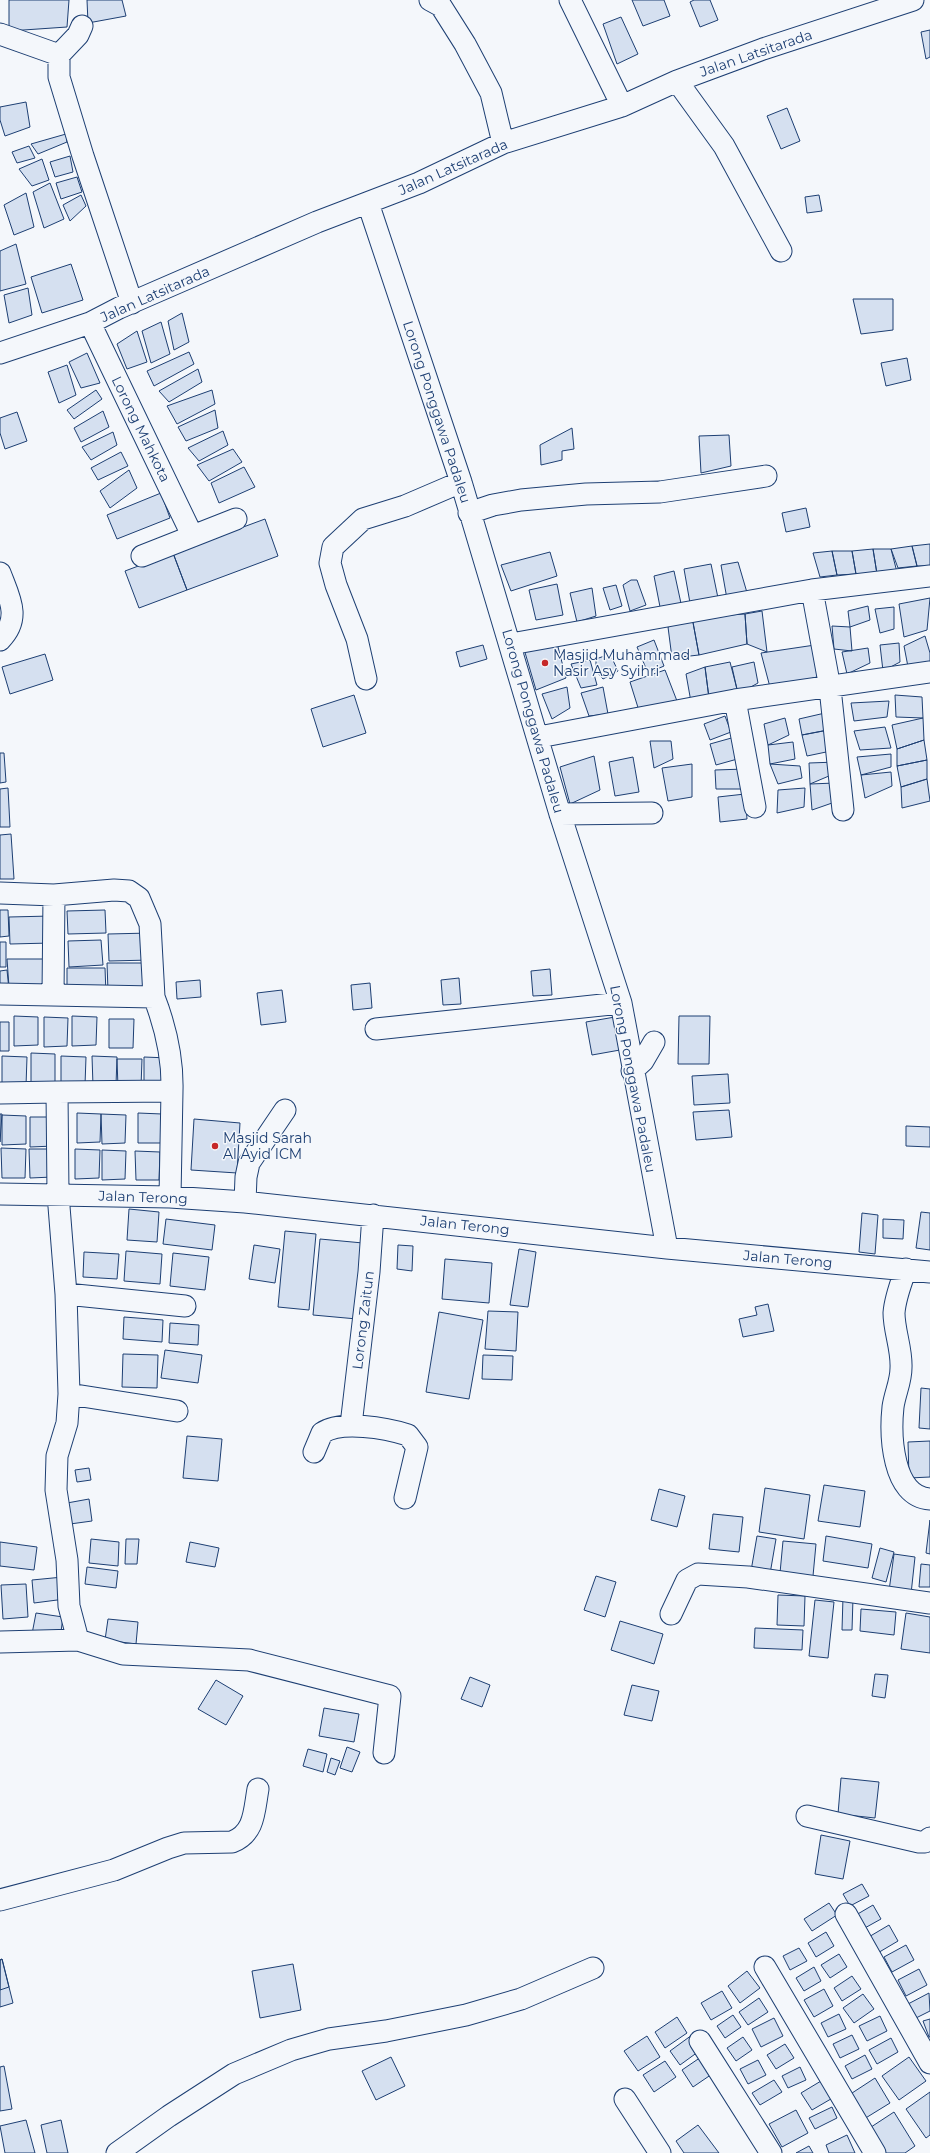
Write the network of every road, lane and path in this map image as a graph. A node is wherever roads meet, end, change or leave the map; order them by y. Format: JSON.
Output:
{"nodes":[{"id":1,"x":430,"y":0,"type":"edge"},
{"id":2,"x":570,"y":0,"type":"edge"},
{"id":3,"x":913,"y":0,"type":"edge"},
{"id":4,"x":82,"y":26,"type":"dead end"},
{"id":5,"x":0,"y":34,"type":"edge"},
{"id":6,"x":60,"y":55,"type":"junction"},
{"id":7,"x":677,"y":81,"type":"junction"},
{"id":8,"x":622,"y":106,"type":"junction"},
{"id":9,"x":503,"y":143,"type":"junction"},
{"id":10,"x":368,"y":203,"type":"junction"},
{"id":11,"x":781,"y":251,"type":"dead end"},
{"id":12,"x":132,"y":303,"type":"junction"},
{"id":13,"x":90,"y":323,"type":"junction"},
{"id":14,"x":0,"y":353,"type":"edge"},
{"id":15,"x":766,"y":476,"type":"dead end"},
{"id":16,"x":461,"y":482,"type":"junction"},
{"id":17,"x":469,"y":513,"type":"junction"},
{"id":18,"x":236,"y":518,"type":"dead end"},
{"id":19,"x":192,"y":535,"type":"junction"},
{"id":20,"x":142,"y":556,"type":"dead end"},
{"id":21,"x":0,"y":573,"type":"edge"},
{"id":22,"x":930,"y":576,"type":"edge"},
{"id":23,"x":812,"y":590,"type":"junction"},
{"id":24,"x":0,"y":640,"type":"edge"},
{"id":25,"x":511,"y":644,"type":"junction"},
{"id":26,"x":929,"y":677,"type":"edge"},
{"id":27,"x":366,"y":678,"type":"dead end"},
{"id":28,"x":830,"y":688,"type":"junction"},
{"id":29,"x":735,"y":700,"type":"junction"},
{"id":30,"x":538,"y":737,"type":"junction"},
{"id":31,"x":755,"y":807,"type":"dead end"},
{"id":32,"x":844,"y":810,"type":"dead end"},
{"id":33,"x":652,"y":813,"type":"dead end"},
{"id":34,"x":560,"y":814,"type":"junction"},
{"id":35,"x":0,"y":894,"type":"edge"},
{"id":36,"x":54,"y":895,"type":"junction"},
{"id":37,"x":0,"y":994,"type":"edge"},
{"id":38,"x":53,"y":994,"type":"junction"},
{"id":39,"x":154,"y":997,"type":"junction"},
{"id":40,"x":621,"y":1003,"type":"junction"},
{"id":41,"x":376,"y":1028,"type":"dead end"},
{"id":42,"x":654,"y":1042,"type":"dead end"},
{"id":43,"x":632,"y":1071,"type":"junction"},
{"id":44,"x":172,"y":1091,"type":"junction"},
{"id":45,"x":57,"y":1092,"type":"junction"},
{"id":46,"x":0,"y":1093,"type":"edge"},
{"id":47,"x":285,"y":1110,"type":"dead end"},
{"id":48,"x":0,"y":1194,"type":"edge"},
{"id":49,"x":58,"y":1194,"type":"junction"},
{"id":50,"x":170,"y":1197,"type":"junction"},
{"id":51,"x":245,"y":1202,"type":"junction"},
{"id":52,"x":373,"y":1215,"type":"junction"},
{"id":53,"x":667,"y":1248,"type":"junction"},
{"id":54,"x":906,"y":1268,"type":"junction"},
{"id":55,"x":930,"y":1272,"type":"edge"},
{"id":56,"x":66,"y":1294,"type":"junction"},
{"id":57,"x":185,"y":1306,"type":"dead end"},
{"id":58,"x":69,"y":1394,"type":"junction"},
{"id":59,"x":177,"y":1411,"type":"dead end"},
{"id":60,"x":351,"y":1425,"type":"junction"},
{"id":61,"x":314,"y":1452,"type":"dead end"},
{"id":62,"x":405,"y":1498,"type":"dead end"},
{"id":63,"x":930,"y":1499,"type":"edge"},
{"id":64,"x":930,"y":1603,"type":"edge"},
{"id":65,"x":671,"y":1614,"type":"dead end"},
{"id":66,"x":78,"y":1640,"type":"junction"},
{"id":67,"x":0,"y":1642,"type":"edge"},
{"id":68,"x":384,"y":1753,"type":"dead end"},
{"id":69,"x":258,"y":1789,"type":"dead end"},
{"id":70,"x":807,"y":1816,"type":"dead end"},
{"id":71,"x":930,"y":1838,"type":"edge"},
{"id":72,"x":0,"y":1900,"type":"edge"},
{"id":73,"x":846,"y":1914,"type":"dead end"},
{"id":74,"x":765,"y":1967,"type":"dead end"},
{"id":75,"x":593,"y":1968,"type":"dead end"},
{"id":76,"x":700,"y":2041,"type":"dead end"},
{"id":77,"x":930,"y":2063,"type":"edge"},
{"id":78,"x":625,"y":2099,"type":"dead end"},
{"id":79,"x":117,"y":2153,"type":"edge"},
{"id":80,"x":660,"y":2153,"type":"edge"},
{"id":81,"x":771,"y":2153,"type":"edge"},
{"id":82,"x":875,"y":2153,"type":"edge"}],
"edges":[{"from":1,"to":9,"type":"street"},
{"from":2,"to":8,"type":"street"},
{"from":3,"to":7,"type":"street","name":"Jalan Latsitarada"},
{"from":4,"to":6,"type":"street"},
{"from":5,"to":6,"type":"street"},
{"from":6,"to":12,"type":"street"},
{"from":7,"to":8,"type":"street","name":"Jalan Latsitarada"},
{"from":7,"to":11,"type":"street"},
{"from":8,"to":9,"type":"street","name":"Jalan Latsitarada"},
{"from":9,"to":10,"type":"street","name":"Jalan Latsitarada"},
{"from":10,"to":12,"type":"street","name":"Jalan Latsitarada"},
{"from":10,"to":16,"type":"street","name":"Lorong Ponggawa Padaleu"},
{"from":12,"to":13,"type":"street","name":"Jalan Latsitarada"},
{"from":13,"to":14,"type":"street","name":"Jalan Latsitarada"},
{"from":13,"to":19,"type":"street","name":"Lorong Mahkota"},
{"from":15,"to":17,"type":"street"},
{"from":16,"to":17,"type":"street","name":"Lorong Ponggawa Padaleu"},
{"from":16,"to":27,"type":"street"},
{"from":17,"to":25,"type":"street","name":"Lorong Ponggawa Padaleu"},
{"from":18,"to":19,"type":"street"},
{"from":19,"to":20,"type":"street"},
{"from":21,"to":24,"type":"street"},
{"from":22,"to":23,"type":"street"},
{"from":23,"to":25,"type":"street"},
{"from":23,"to":28,"type":"street"},
{"from":25,"to":30,"type":"street","name":"Lorong Ponggawa Padaleu"},
{"from":26,"to":28,"type":"street"},
{"from":28,"to":29,"type":"street"},
{"from":28,"to":32,"type":"street"},
{"from":29,"to":30,"type":"street"},
{"from":29,"to":31,"type":"street"},
{"from":30,"to":34,"type":"street","name":"Lorong Ponggawa Padaleu"},
{"from":33,"to":34,"type":"street"},
{"from":34,"to":40,"type":"street","name":"Lorong Ponggawa Padaleu"},
{"from":35,"to":36,"type":"street"},
{"from":36,"to":38,"type":"street"},
{"from":36,"to":39,"type":"street"},
{"from":37,"to":38,"type":"street"},
{"from":38,"to":39,"type":"street"},
{"from":39,"to":44,"type":"street"},
{"from":40,"to":41,"type":"street"},
{"from":40,"to":43,"type":"street","name":"Lorong Ponggawa Padaleu"},
{"from":42,"to":43,"type":"street"},
{"from":43,"to":53,"type":"street","name":"Lorong Ponggawa Padaleu"},
{"from":44,"to":45,"type":"street"},
{"from":44,"to":50,"type":"street"},
{"from":45,"to":46,"type":"street"},
{"from":45,"to":49,"type":"street"},
{"from":47,"to":51,"type":"street"},
{"from":48,"to":49,"type":"street","name":"Jalan Terong"},
{"from":49,"to":50,"type":"street","name":"Jalan Terong"},
{"from":49,"to":56,"type":"street"},
{"from":50,"to":51,"type":"street","name":"Jalan Terong"},
{"from":51,"to":52,"type":"street","name":"Jalan Terong"},
{"from":52,"to":53,"type":"street","name":"Jalan Terong"},
{"from":52,"to":60,"type":"street","name":"Lorong Zaitun"},
{"from":53,"to":54,"type":"street","name":"Jalan Terong"},
{"from":54,"to":55,"type":"street","name":"Jalan Terong"},
{"from":54,"to":63,"type":"street"},
{"from":56,"to":57,"type":"street"},
{"from":56,"to":58,"type":"street"},
{"from":58,"to":59,"type":"street"},
{"from":58,"to":66,"type":"street"},
{"from":60,"to":61,"type":"street"},
{"from":60,"to":62,"type":"street"},
{"from":64,"to":65,"type":"street"},
{"from":66,"to":67,"type":"street"},
{"from":66,"to":68,"type":"street"},
{"from":69,"to":72,"type":"street"},
{"from":70,"to":71,"type":"street"},
{"from":73,"to":77,"type":"street"},
{"from":74,"to":82,"type":"street"},
{"from":75,"to":79,"type":"street"},
{"from":76,"to":81,"type":"street"},
{"from":78,"to":80,"type":"street"}]}
